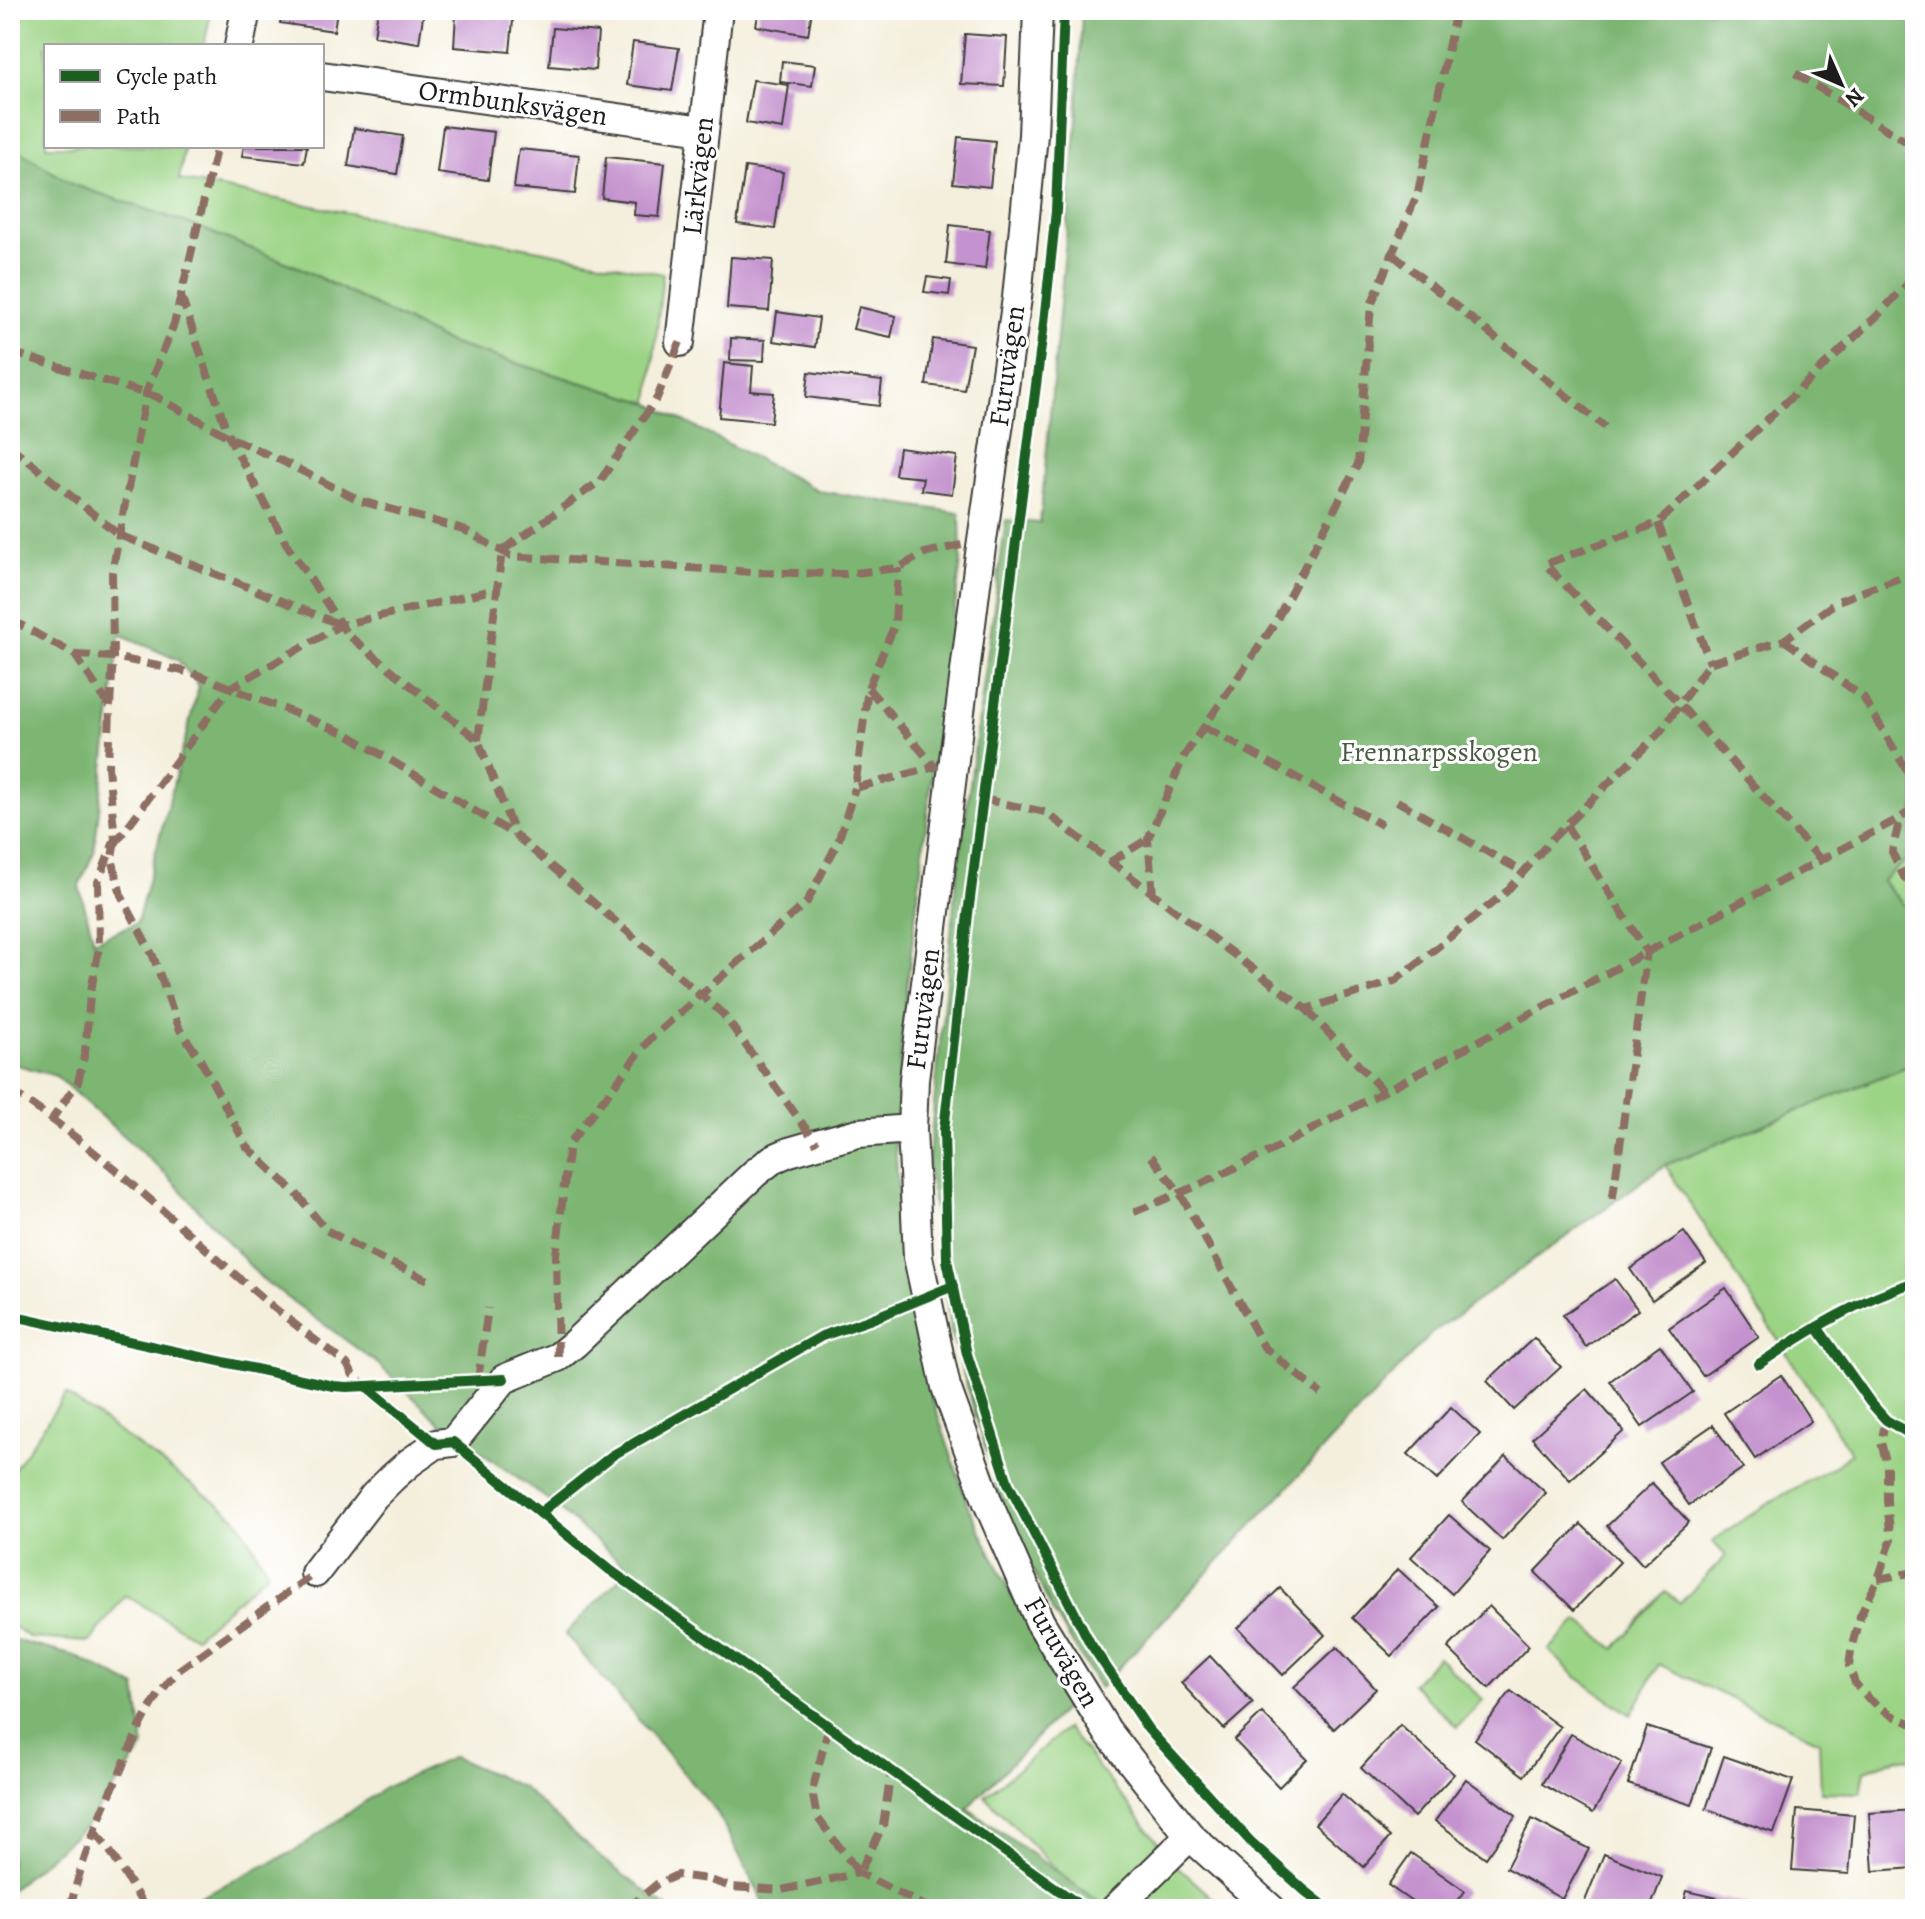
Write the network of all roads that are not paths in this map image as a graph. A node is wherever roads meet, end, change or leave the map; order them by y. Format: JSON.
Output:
{"nodes":[{"id":1,"x":246,"y":10,"type":"edge"},
{"id":2,"x":718,"y":10,"type":"edge"},
{"id":3,"x":1038,"y":10,"type":"edge"},
{"id":4,"x":239,"y":44,"type":"edge"},
{"id":5,"x":324,"y":76,"type":"edge"},
{"id":6,"x":703,"y":130,"type":"junction"},
{"id":7,"x":680,"y":342,"type":"dead end"},
{"id":8,"x":912,"y":1129,"type":"junction"},
{"id":9,"x":315,"y":1573,"type":"dead end"},
{"id":10,"x":1190,"y":1836,"type":"junction"},
{"id":11,"x":1115,"y":1909,"type":"edge"},
{"id":12,"x":1271,"y":1909,"type":"edge"}],
"edges":[{"from":1,"to":4,"type":"street"},
{"from":2,"to":6,"type":"street","name":"Lärkvägen"},
{"from":3,"to":8,"type":"street","name":"Furuvägen"},
{"from":5,"to":6,"type":"street","name":"Ormbunksvägen"},
{"from":6,"to":7,"type":"street","name":"Lärkvägen"},
{"from":8,"to":9,"type":"street"},
{"from":8,"to":10,"type":"street","name":"Furuvägen"},
{"from":10,"to":11,"type":"street"},
{"from":10,"to":12,"type":"street","name":"Furuvägen"}]}
